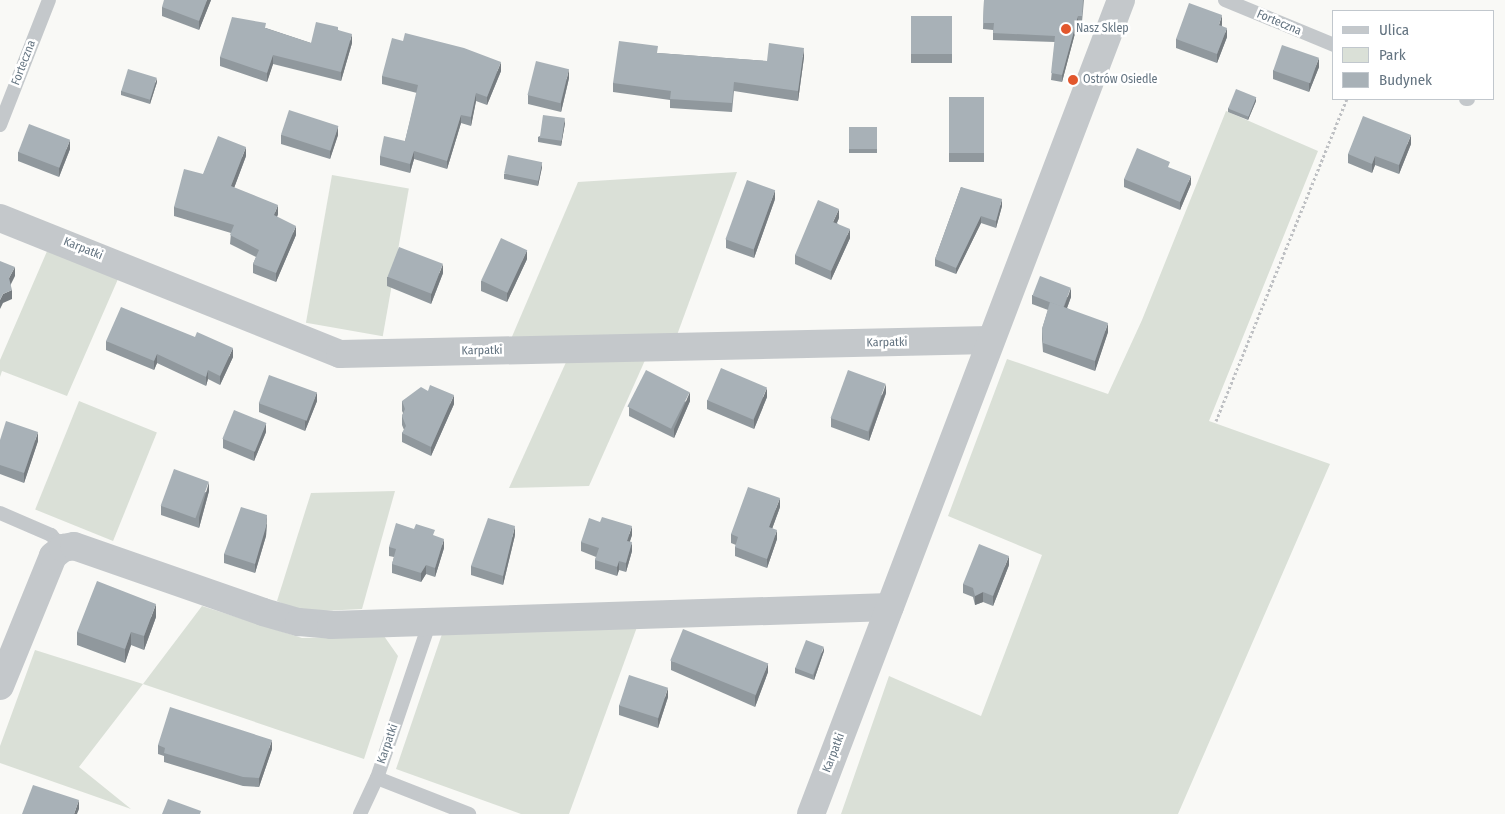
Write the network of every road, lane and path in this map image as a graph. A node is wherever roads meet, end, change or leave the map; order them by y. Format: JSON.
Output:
{"nodes":[{"id":1,"x":49,"y":0,"type":"edge"},
{"id":2,"x":1121,"y":0,"type":"edge"},
{"id":3,"x":1225,"y":0,"type":"edge"},
{"id":4,"x":1332,"y":44,"type":"edge"},
{"id":5,"x":1347,"y":100,"type":"edge"},
{"id":6,"x":0,"y":125,"type":"edge"},
{"id":7,"x":0,"y":218,"type":"edge"},
{"id":8,"x":990,"y":340,"type":"junction"},
{"id":9,"x":1216,"y":421,"type":"dead end"},
{"id":10,"x":0,"y":513,"type":"edge"},
{"id":11,"x":63,"y":548,"type":"junction"},
{"id":12,"x":890,"y":607,"type":"junction"},
{"id":13,"x":428,"y":624,"type":"junction"},
{"id":14,"x":0,"y":686,"type":"edge"},
{"id":15,"x":377,"y":778,"type":"junction"},
{"id":16,"x":360,"y":814,"type":"edge"},
{"id":17,"x":469,"y":814,"type":"edge"},
{"id":18,"x":811,"y":814,"type":"edge"}],
"edges":[{"from":1,"to":6,"type":"lane","name":"Forteczna"},
{"from":2,"to":8,"type":"street","name":"Karpatki"},
{"from":3,"to":4,"type":"lane","name":"Forteczna"},
{"from":5,"to":9,"type":"path"},
{"from":7,"to":8,"type":"street","name":"Karpatki"},
{"from":8,"to":12,"type":"street","name":"Karpatki"},
{"from":10,"to":11,"type":"lane"},
{"from":11,"to":13,"type":"street"},
{"from":11,"to":14,"type":"street"},
{"from":12,"to":13,"type":"street"},
{"from":12,"to":18,"type":"street","name":"Karpatki"},
{"from":13,"to":15,"type":"lane","name":"Karpatki"},
{"from":15,"to":16,"type":"lane","name":"Karpatki"},
{"from":15,"to":17,"type":"lane","name":"Karpatki"}]}
